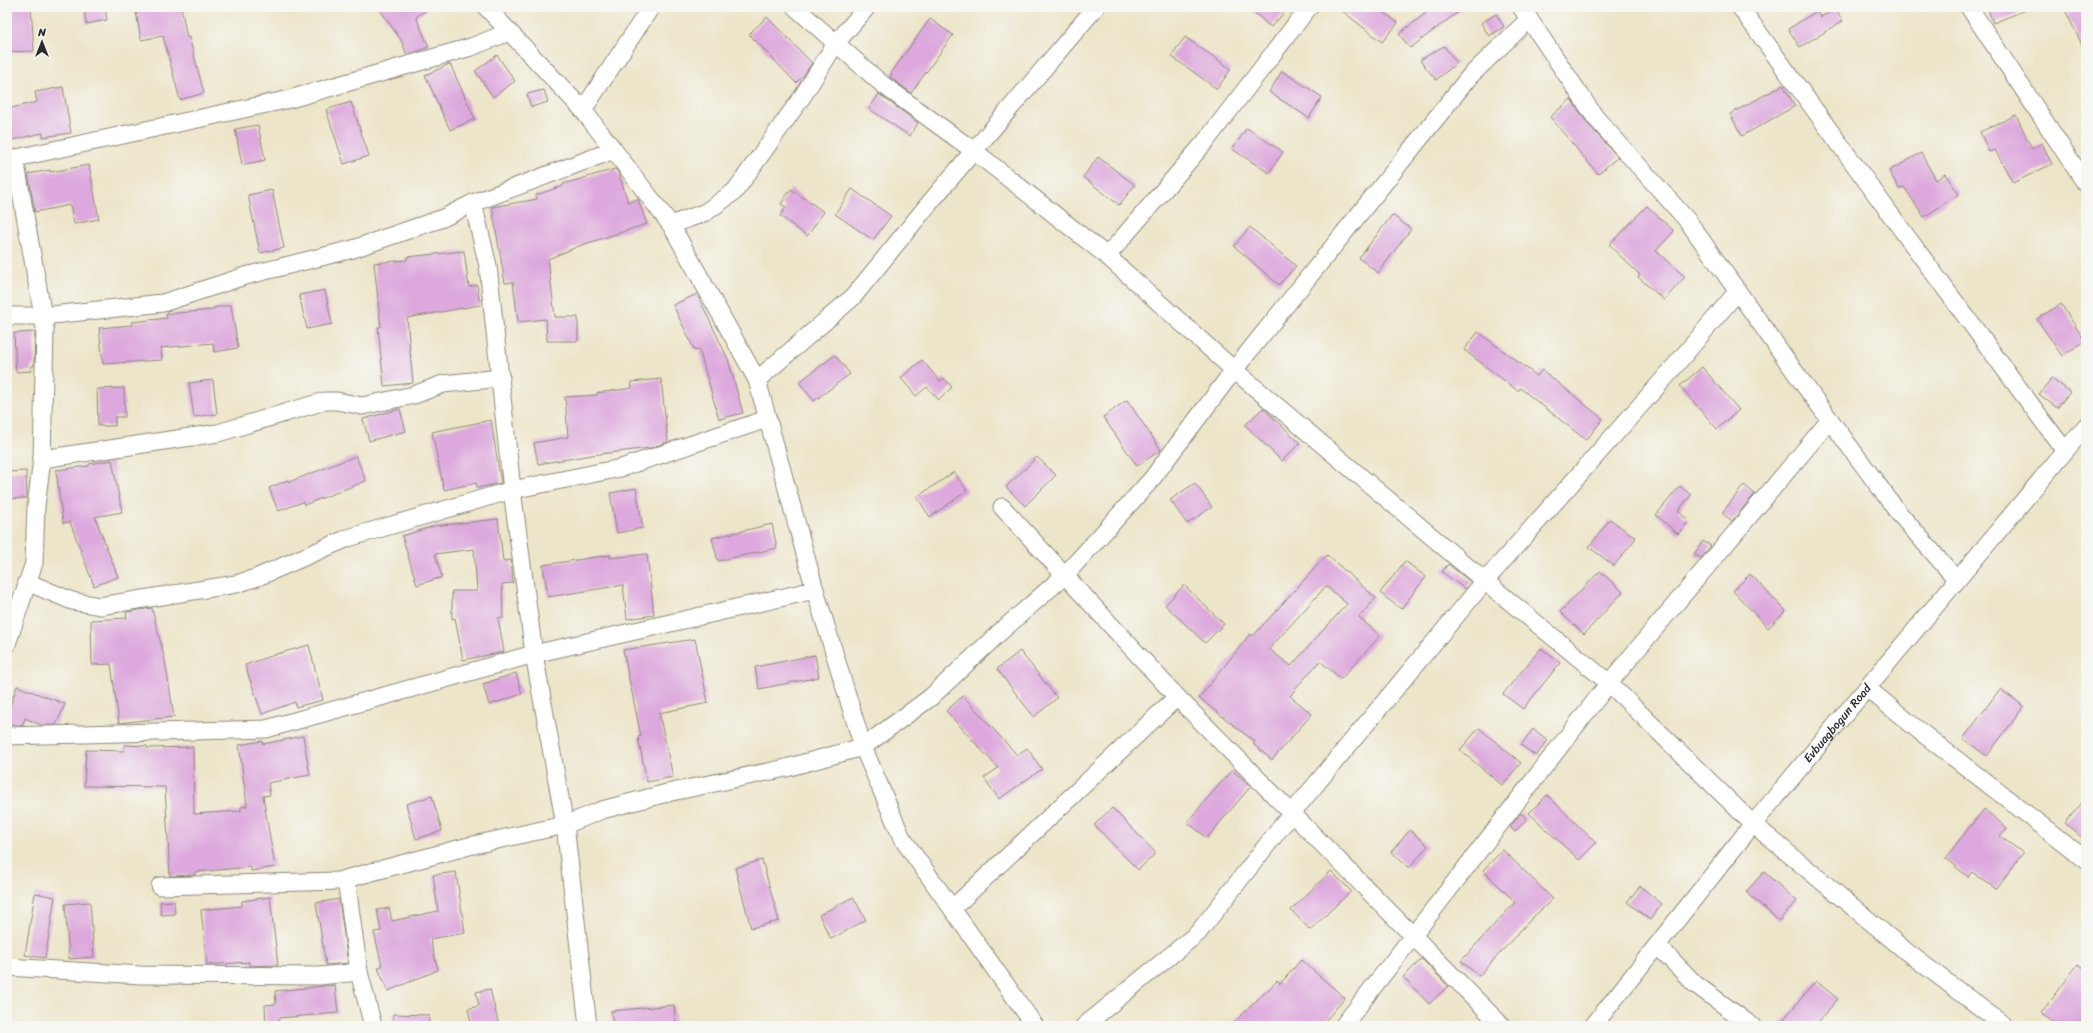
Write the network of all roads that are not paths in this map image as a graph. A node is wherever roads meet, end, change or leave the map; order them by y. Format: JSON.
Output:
{"nodes":[{"id":1,"x":486,"y":7,"type":"edge"},
{"id":2,"x":651,"y":7,"type":"edge"},
{"id":3,"x":795,"y":7,"type":"edge"},
{"id":4,"x":867,"y":7,"type":"edge"},
{"id":5,"x":1096,"y":7,"type":"edge"},
{"id":6,"x":1309,"y":7,"type":"edge"},
{"id":7,"x":1740,"y":7,"type":"edge"},
{"id":8,"x":1969,"y":7,"type":"edge"},
{"id":9,"x":1525,"y":13,"type":"edge"},
{"id":10,"x":509,"y":32,"type":"junction"},
{"id":11,"x":836,"y":43,"type":"junction"},
{"id":12,"x":583,"y":110,"type":"junction"},
{"id":13,"x":614,"y":150,"type":"junction"},
{"id":14,"x":974,"y":150,"type":"junction"},
{"id":15,"x":11,"y":159,"type":"edge"},
{"id":16,"x":2086,"y":184,"type":"edge"},
{"id":17,"x":473,"y":203,"type":"junction"},
{"id":18,"x":671,"y":225,"type":"junction"},
{"id":19,"x":1106,"y":256,"type":"junction"},
{"id":20,"x":1737,"y":292,"type":"junction"},
{"id":21,"x":7,"y":316,"type":"edge"},
{"id":22,"x":42,"y":316,"type":"junction"},
{"id":23,"x":1234,"y":370,"type":"junction"},
{"id":24,"x":501,"y":378,"type":"junction"},
{"id":25,"x":757,"y":380,"type":"junction"},
{"id":26,"x":767,"y":419,"type":"junction"},
{"id":27,"x":1830,"y":420,"type":"junction"},
{"id":28,"x":2086,"y":426,"type":"edge"},
{"id":29,"x":2065,"y":451,"type":"junction"},
{"id":30,"x":42,"y":459,"type":"junction"},
{"id":31,"x":512,"y":490,"type":"junction"},
{"id":32,"x":1002,"y":507,"type":"dead end"},
{"id":33,"x":1065,"y":575,"type":"junction"},
{"id":34,"x":1957,"y":580,"type":"junction"},
{"id":35,"x":1485,"y":581,"type":"junction"},
{"id":36,"x":27,"y":582,"type":"junction"},
{"id":37,"x":815,"y":590,"type":"junction"},
{"id":38,"x":7,"y":644,"type":"edge"},
{"id":39,"x":534,"y":654,"type":"junction"},
{"id":40,"x":1609,"y":683,"type":"junction"},
{"id":41,"x":1867,"y":688,"type":"junction"},
{"id":42,"x":1177,"y":697,"type":"junction"},
{"id":43,"x":7,"y":736,"type":"edge"},
{"id":44,"x":863,"y":747,"type":"junction"},
{"id":45,"x":1292,"y":813,"type":"junction"},
{"id":46,"x":1753,"y":824,"type":"junction"},
{"id":47,"x":565,"y":825,"type":"junction"},
{"id":48,"x":2086,"y":860,"type":"edge"},
{"id":49,"x":346,"y":879,"type":"junction"},
{"id":50,"x":160,"y":886,"type":"dead end"},
{"id":51,"x":952,"y":908,"type":"junction"},
{"id":52,"x":1413,"y":934,"type":"junction"},
{"id":53,"x":1657,"y":945,"type":"junction"},
{"id":54,"x":7,"y":967,"type":"edge"},
{"id":55,"x":359,"y":972,"type":"junction"},
{"id":56,"x":373,"y":1026,"type":"edge"},
{"id":57,"x":588,"y":1026,"type":"edge"},
{"id":58,"x":1035,"y":1026,"type":"edge"},
{"id":59,"x":1084,"y":1026,"type":"edge"},
{"id":60,"x":1343,"y":1026,"type":"edge"},
{"id":61,"x":1502,"y":1026,"type":"edge"},
{"id":62,"x":1593,"y":1026,"type":"edge"},
{"id":63,"x":1752,"y":1026,"type":"edge"},
{"id":64,"x":2005,"y":1026,"type":"edge"}],
"edges":[{"from":1,"to":10,"type":"street"},
{"from":2,"to":12,"type":"street"},
{"from":3,"to":11,"type":"street"},
{"from":4,"to":11,"type":"street"},
{"from":5,"to":14,"type":"street"},
{"from":6,"to":19,"type":"street"},
{"from":7,"to":29,"type":"street"},
{"from":8,"to":16,"type":"street"},
{"from":9,"to":20,"type":"street"},
{"from":9,"to":23,"type":"street"},
{"from":10,"to":12,"type":"street"},
{"from":10,"to":15,"type":"street"},
{"from":11,"to":14,"type":"street"},
{"from":11,"to":18,"type":"street"},
{"from":12,"to":13,"type":"street"},
{"from":13,"to":17,"type":"street"},
{"from":13,"to":18,"type":"street"},
{"from":14,"to":19,"type":"street"},
{"from":14,"to":25,"type":"street"},
{"from":15,"to":22,"type":"street"},
{"from":17,"to":22,"type":"street"},
{"from":17,"to":24,"type":"street"},
{"from":18,"to":25,"type":"street"},
{"from":19,"to":23,"type":"street"},
{"from":20,"to":27,"type":"street"},
{"from":20,"to":35,"type":"street"},
{"from":21,"to":22,"type":"street"},
{"from":22,"to":30,"type":"street"},
{"from":23,"to":33,"type":"street"},
{"from":23,"to":35,"type":"street"},
{"from":24,"to":30,"type":"street"},
{"from":24,"to":31,"type":"street"},
{"from":25,"to":26,"type":"street"},
{"from":26,"to":31,"type":"street"},
{"from":26,"to":37,"type":"street"},
{"from":27,"to":34,"type":"street"},
{"from":27,"to":40,"type":"street"},
{"from":28,"to":29,"type":"street","name":"Evbuagbogun Road"},
{"from":29,"to":34,"type":"street","name":"Evbuagbogun Road"},
{"from":30,"to":36,"type":"street"},
{"from":31,"to":36,"type":"street"},
{"from":31,"to":39,"type":"street"},
{"from":32,"to":33,"type":"street"},
{"from":33,"to":42,"type":"street"},
{"from":33,"to":44,"type":"street"},
{"from":34,"to":41,"type":"street","name":"Evbuagbogun Road"},
{"from":35,"to":40,"type":"street"},
{"from":35,"to":45,"type":"street"},
{"from":36,"to":38,"type":"street"},
{"from":37,"to":39,"type":"street"},
{"from":37,"to":44,"type":"street"},
{"from":39,"to":43,"type":"street"},
{"from":39,"to":47,"type":"street"},
{"from":40,"to":46,"type":"street"},
{"from":40,"to":52,"type":"street"},
{"from":41,"to":46,"type":"street","name":"Evbuagbogun Road"},
{"from":41,"to":48,"type":"street"},
{"from":42,"to":45,"type":"street"},
{"from":42,"to":51,"type":"street"},
{"from":44,"to":47,"type":"street"},
{"from":44,"to":51,"type":"street"},
{"from":45,"to":52,"type":"street"},
{"from":45,"to":59,"type":"street"},
{"from":46,"to":53,"type":"street","name":"Evbuagbogun Road"},
{"from":46,"to":64,"type":"street"},
{"from":47,"to":49,"type":"street"},
{"from":47,"to":57,"type":"street"},
{"from":49,"to":50,"type":"street"},
{"from":49,"to":55,"type":"street"},
{"from":51,"to":58,"type":"street"},
{"from":52,"to":60,"type":"street"},
{"from":52,"to":61,"type":"street"},
{"from":53,"to":62,"type":"street","name":"Evbuagbogun Road"},
{"from":53,"to":63,"type":"street"},
{"from":54,"to":55,"type":"street"},
{"from":55,"to":56,"type":"street"}]}
